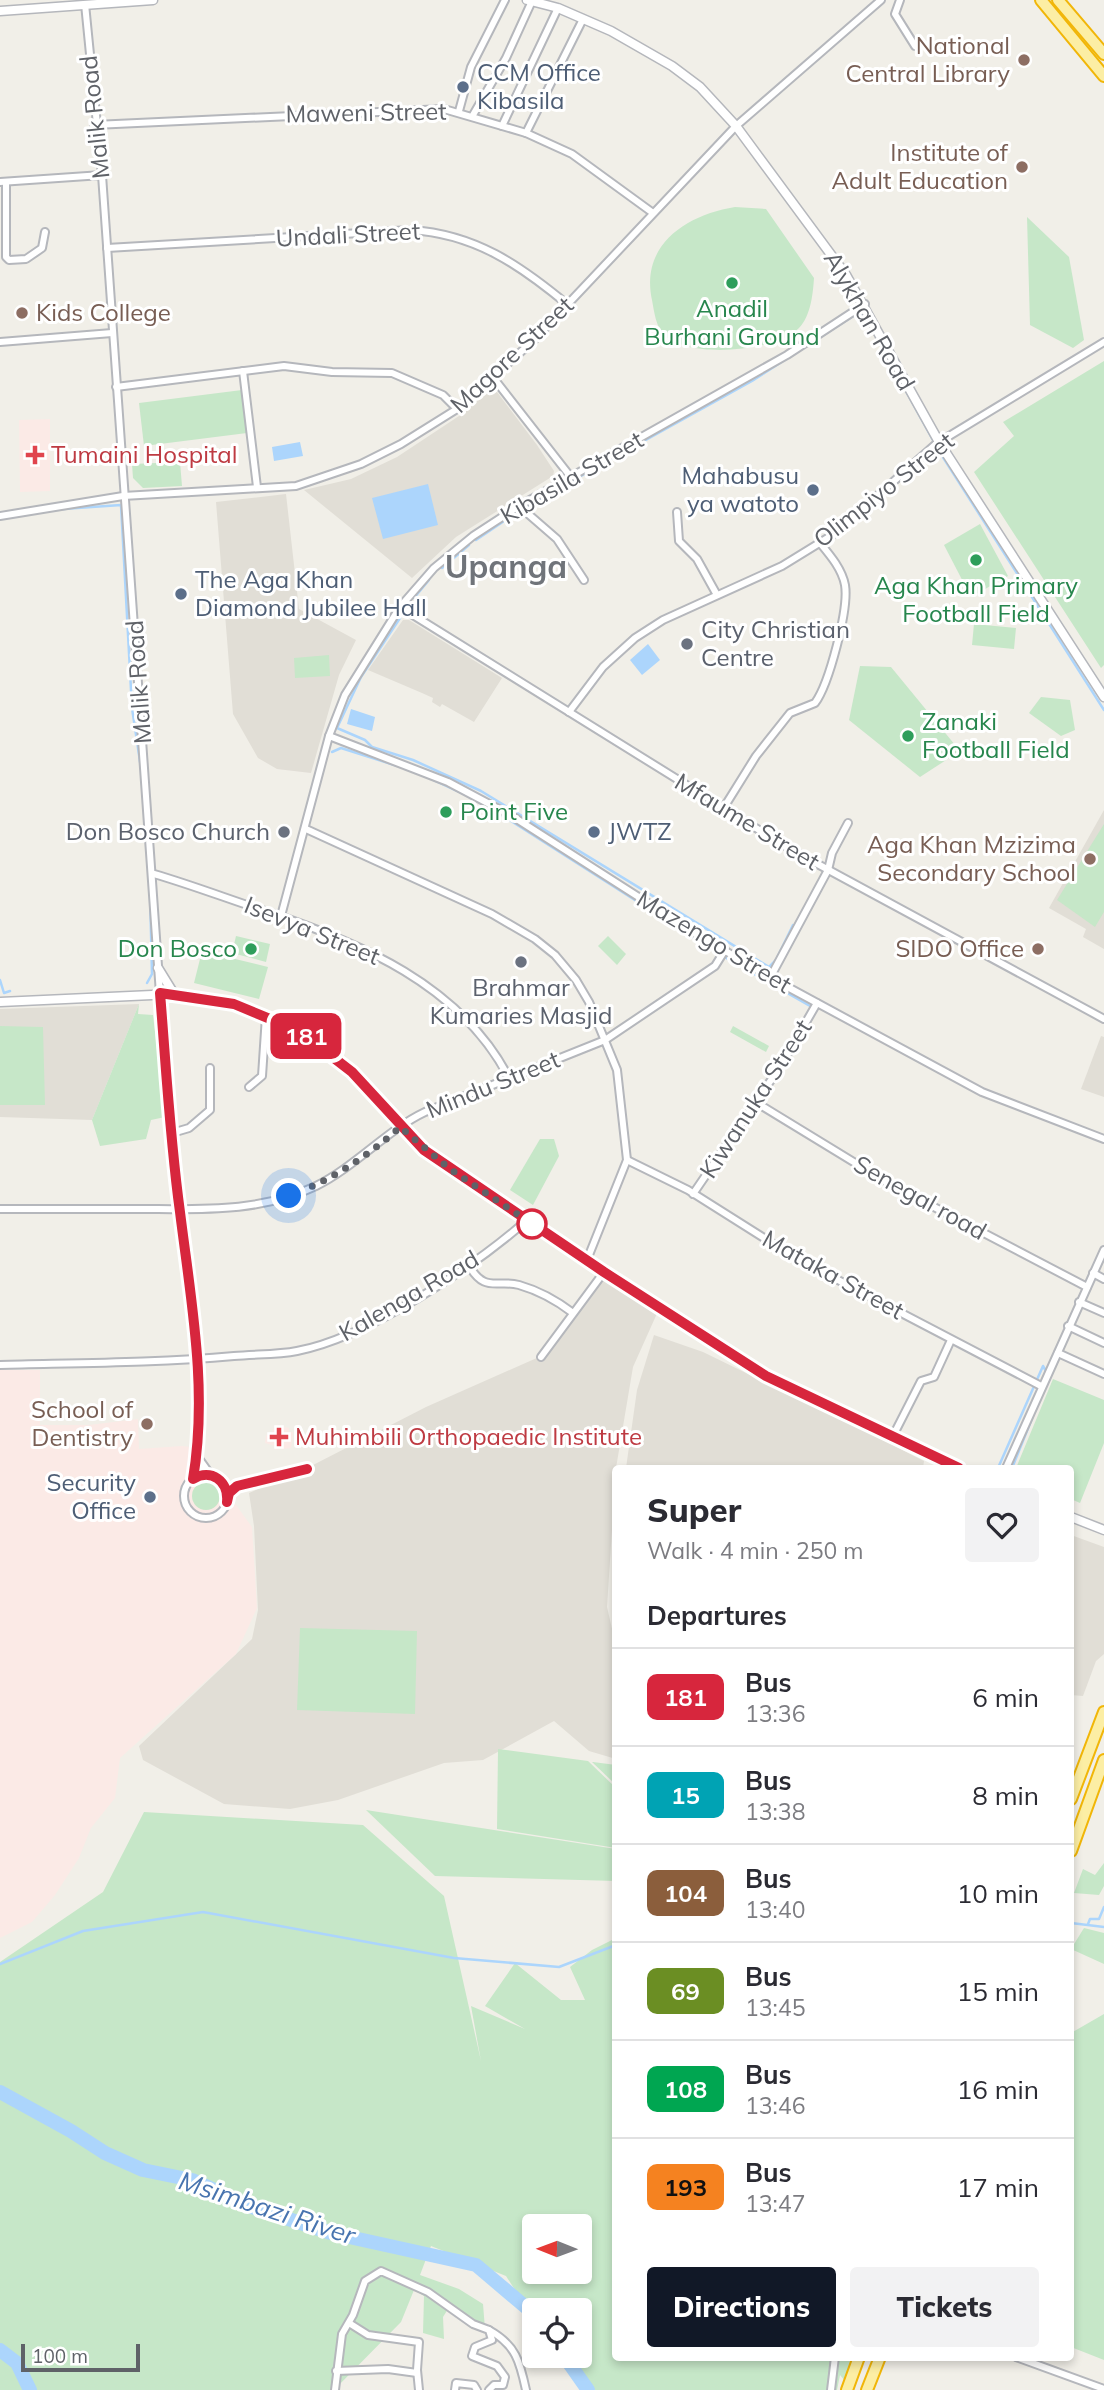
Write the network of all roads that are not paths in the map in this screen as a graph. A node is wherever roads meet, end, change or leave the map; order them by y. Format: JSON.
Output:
{"nodes":[{"id":1,"x":144,"y":0,"type":"edge"},
{"id":2,"x":153,"y":0,"type":"edge"},
{"id":3,"x":505,"y":0,"type":"edge"},
{"id":4,"x":881,"y":0,"type":"edge"},
{"id":5,"x":900,"y":0,"type":"edge"},
{"id":6,"x":1056,"y":0,"type":"edge"},
{"id":7,"x":114,"y":1,"type":"edge"},
{"id":8,"x":529,"y":1,"type":"edge"},
{"id":9,"x":55,"y":3,"type":"edge"},
{"id":10,"x":82,"y":3,"type":"edge"},
{"id":11,"x":1043,"y":4,"type":"edge"},
{"id":12,"x":22,"y":5,"type":"edge"},
{"id":13,"x":558,"y":8,"type":"junction"},
{"id":14,"x":0,"y":11,"type":"edge"},
{"id":15,"x":583,"y":19,"type":"junction"},
{"id":16,"x":915,"y":46,"type":"dead end"},
{"id":17,"x":1104,"y":54,"type":"edge"},
{"id":18,"x":1104,"y":76,"type":"edge"},
{"id":19,"x":459,"y":111,"type":"junction"},
{"id":20,"x":473,"y":115,"type":"junction"},
{"id":21,"x":94,"y":125,"type":"junction"},
{"id":22,"x":502,"y":126,"type":"junction"},
{"id":23,"x":736,"y":126,"type":"junction"},
{"id":24,"x":526,"y":133,"type":"junction"},
{"id":25,"x":102,"y":175,"type":"junction"},
{"id":26,"x":3,"y":182,"type":"edge"},
{"id":27,"x":653,"y":213,"type":"junction"},
{"id":28,"x":46,"y":232,"type":"dead end"},
{"id":29,"x":107,"y":248,"type":"junction"},
{"id":30,"x":865,"y":304,"type":"junction"},
{"id":31,"x":568,"y":305,"type":"junction"},
{"id":32,"x":112,"y":333,"type":"junction"},
{"id":33,"x":0,"y":342,"type":"edge"},
{"id":34,"x":1104,"y":342,"type":"edge"},
{"id":35,"x":243,"y":371,"type":"junction"},
{"id":36,"x":492,"y":376,"type":"junction"},
{"id":37,"x":116,"y":387,"type":"junction"},
{"id":38,"x":457,"y":409,"type":"junction"},
{"id":39,"x":939,"y":442,"type":"junction"},
{"id":40,"x":570,"y":476,"type":"junction"},
{"id":41,"x":257,"y":487,"type":"junction"},
{"id":42,"x":123,"y":496,"type":"junction"},
{"id":43,"x":519,"y":506,"type":"junction"},
{"id":44,"x":677,"y":512,"type":"dead end"},
{"id":45,"x":0,"y":516,"type":"edge"},
{"id":46,"x":820,"y":543,"type":"junction"},
{"id":47,"x":584,"y":580,"type":"dead end"},
{"id":48,"x":717,"y":595,"type":"junction"},
{"id":49,"x":400,"y":607,"type":"junction"},
{"id":50,"x":1104,"y":697,"type":"edge"},
{"id":51,"x":569,"y":712,"type":"junction"},
{"id":52,"x":329,"y":736,"type":"junction"},
{"id":53,"x":723,"y":809,"type":"junction"},
{"id":54,"x":848,"y":823,"type":"dead end"},
{"id":55,"x":306,"y":829,"type":"junction"},
{"id":56,"x":828,"y":870,"type":"junction"},
{"id":57,"x":154,"y":874,"type":"junction"},
{"id":58,"x":281,"y":916,"type":"junction"},
{"id":59,"x":725,"y":950,"type":"junction"},
{"id":60,"x":158,"y":968,"type":"junction"},
{"id":61,"x":771,"y":976,"type":"junction"},
{"id":62,"x":160,"y":993,"type":"junction"},
{"id":63,"x":174,"y":994,"type":"junction"},
{"id":64,"x":0,"y":1002,"type":"edge"},
{"id":65,"x":817,"y":1003,"type":"junction"},
{"id":66,"x":266,"y":1016,"type":"junction"},
{"id":67,"x":1104,"y":1018,"type":"edge"},
{"id":68,"x":605,"y":1040,"type":"junction"},
{"id":69,"x":210,"y":1068,"type":"dead end"},
{"id":70,"x":509,"y":1078,"type":"junction"},
{"id":71,"x":249,"y":1087,"type":"dead end"},
{"id":72,"x":757,"y":1102,"type":"junction"},
{"id":73,"x":400,"y":1127,"type":"junction"},
{"id":74,"x":172,"y":1133,"type":"junction"},
{"id":75,"x":1104,"y":1139,"type":"edge"},
{"id":76,"x":627,"y":1160,"type":"junction"},
{"id":77,"x":694,"y":1194,"type":"junction"},
{"id":78,"x":0,"y":1209,"type":"edge"},
{"id":79,"x":179,"y":1209,"type":"junction"},
{"id":80,"x":527,"y":1220,"type":"junction"},
{"id":81,"x":1104,"y":1250,"type":"edge"},
{"id":82,"x":587,"y":1260,"type":"junction"},
{"id":83,"x":468,"y":1264,"type":"junction"},
{"id":84,"x":604,"y":1272,"type":"junction"},
{"id":85,"x":1093,"y":1273,"type":"junction"},
{"id":86,"x":1104,"y":1279,"type":"edge"},
{"id":87,"x":1087,"y":1287,"type":"junction"},
{"id":88,"x":1079,"y":1301,"type":"junction"},
{"id":89,"x":573,"y":1313,"type":"junction"},
{"id":90,"x":1104,"y":1313,"type":"edge"},
{"id":91,"x":1068,"y":1326,"type":"junction"},
{"id":92,"x":951,"y":1340,"type":"junction"},
{"id":93,"x":1104,"y":1343,"type":"edge"},
{"id":94,"x":1058,"y":1353,"type":"junction"},
{"id":95,"x":541,"y":1357,"type":"dead end"},
{"id":96,"x":199,"y":1359,"type":"junction"},
{"id":97,"x":0,"y":1365,"type":"edge"},
{"id":98,"x":1104,"y":1374,"type":"edge"},
{"id":99,"x":1041,"y":1386,"type":"junction"},
{"id":100,"x":895,"y":1432,"type":"dead end"},
{"id":101,"x":197,"y":1456,"type":"junction"},
{"id":102,"x":953,"y":1465,"type":"edge"},
{"id":103,"x":1007,"y":1465,"type":"edge"},
{"id":104,"x":211,"y":1475,"type":"junction"},
{"id":105,"x":193,"y":1479,"type":"junction"},
{"id":106,"x":1074,"y":1518,"type":"edge"},
{"id":107,"x":1104,"y":1530,"type":"edge"},
{"id":108,"x":1104,"y":1712,"type":"edge"},
{"id":109,"x":1104,"y":1760,"type":"edge"},
{"id":110,"x":1074,"y":1791,"type":"edge"},
{"id":111,"x":1074,"y":1843,"type":"edge"},
{"id":112,"x":349,"y":2323,"type":"junction"},
{"id":113,"x":488,"y":2330,"type":"junction"},
{"id":114,"x":835,"y":2361,"type":"edge"},
{"id":115,"x":858,"y":2361,"type":"edge"},
{"id":116,"x":878,"y":2361,"type":"edge"},
{"id":117,"x":1027,"y":2361,"type":"edge"},
{"id":118,"x":336,"y":2371,"type":"junction"},
{"id":119,"x":417,"y":2372,"type":"junction"},
{"id":120,"x":505,"y":2387,"type":"edge"},
{"id":121,"x":335,"y":2388,"type":"edge"},
{"id":122,"x":1104,"y":2389,"type":"edge"},
{"id":123,"x":419,"y":2390,"type":"edge"},
{"id":124,"x":455,"y":2390,"type":"edge"},
{"id":125,"x":477,"y":2390,"type":"edge"},
{"id":126,"x":489,"y":2390,"type":"edge"},
{"id":127,"x":526,"y":2390,"type":"edge"},
{"id":128,"x":831,"y":2390,"type":"edge"},
{"id":129,"x":847,"y":2390,"type":"edge"},
{"id":130,"x":867,"y":2390,"type":"edge"}],
"edges":[{"from":1,"to":2,"type":"street"},
{"from":1,"to":7,"type":"street"},
{"from":3,"to":19,"type":"street"},
{"from":4,"to":23,"type":"street","name":"Magore Street"},
{"from":5,"to":16,"type":"street"},
{"from":6,"to":11,"type":"street"},
{"from":6,"to":17,"type":"highway"},
{"from":7,"to":10,"type":"street"},
{"from":8,"to":13,"type":"street","name":"Alykhan Road"},
{"from":8,"to":20,"type":"street"},
{"from":9,"to":10,"type":"street"},
{"from":9,"to":12,"type":"street"},
{"from":10,"to":21,"type":"street","name":"Malik Road"},
{"from":11,"to":18,"type":"highway"},
{"from":12,"to":14,"type":"street"},
{"from":13,"to":15,"type":"street","name":"Alykhan Road"},
{"from":13,"to":22,"type":"street"},
{"from":15,"to":23,"type":"street","name":"Alykhan Road"},
{"from":15,"to":24,"type":"street"},
{"from":19,"to":20,"type":"street","name":"Maweni Street"},
{"from":19,"to":21,"type":"street","name":"Maweni Street"},
{"from":20,"to":22,"type":"street","name":"Maweni Street"},
{"from":21,"to":25,"type":"street","name":"Malik Road"},
{"from":22,"to":24,"type":"street","name":"Maweni Street"},
{"from":23,"to":27,"type":"street","name":"Magore Street"},
{"from":23,"to":30,"type":"street","name":"Alykhan Road"},
{"from":24,"to":27,"type":"street","name":"Maweni Street"},
{"from":25,"to":26,"type":"street"},
{"from":25,"to":29,"type":"street","name":"Malik Road"},
{"from":26,"to":28,"type":"street"},
{"from":27,"to":31,"type":"street","name":"Magore Street"},
{"from":29,"to":31,"type":"street","name":"Undali Street"},
{"from":29,"to":32,"type":"street","name":"Malik Road"},
{"from":30,"to":39,"type":"street","name":"Alykhan Road"},
{"from":30,"to":40,"type":"street","name":"Kibasila Street"},
{"from":31,"to":36,"type":"street","name":"Magore Street"},
{"from":32,"to":33,"type":"street"},
{"from":32,"to":37,"type":"street","name":"Malik Road"},
{"from":34,"to":39,"type":"street","name":"Olimpiyo Street"},
{"from":35,"to":37,"type":"street"},
{"from":35,"to":38,"type":"street"},
{"from":35,"to":41,"type":"street"},
{"from":36,"to":38,"type":"street","name":"Magore Street"},
{"from":36,"to":40,"type":"street"},
{"from":37,"to":42,"type":"street","name":"Malik Road"},
{"from":38,"to":41,"type":"street","name":"Magore Street"},
{"from":39,"to":46,"type":"street","name":"Olimpiyo Street"},
{"from":39,"to":50,"type":"street","name":"Alykhan Road"},
{"from":40,"to":43,"type":"street","name":"Kibasila Street"},
{"from":41,"to":42,"type":"street","name":"Magore Street"},
{"from":42,"to":45,"type":"street","name":"Magore Street"},
{"from":42,"to":57,"type":"street","name":"Malik Road"},
{"from":43,"to":47,"type":"street"},
{"from":43,"to":49,"type":"street","name":"Kibasila Street"},
{"from":44,"to":48,"type":"street"},
{"from":46,"to":48,"type":"street","name":"Olimpiyo Street"},
{"from":46,"to":53,"type":"street"},
{"from":48,"to":51,"type":"street","name":"Olimpiyo Street"},
{"from":49,"to":51,"type":"street","name":"Mfaume Street"},
{"from":49,"to":52,"type":"street","name":"Kibasila Street"},
{"from":51,"to":53,"type":"street","name":"Mfaume Street"},
{"from":52,"to":55,"type":"street","name":"Kibasila Street"},
{"from":52,"to":59,"type":"street","name":"Mazengo Street"},
{"from":53,"to":56,"type":"street","name":"Mfaume Street"},
{"from":54,"to":56,"type":"street"},
{"from":55,"to":58,"type":"street","name":"Kibasila Street"},
{"from":55,"to":68,"type":"street"},
{"from":56,"to":61,"type":"street"},
{"from":56,"to":67,"type":"street","name":"Mfaume Street"},
{"from":57,"to":58,"type":"street","name":"Isevya Street"},
{"from":57,"to":60,"type":"street","name":"Malik Road"},
{"from":58,"to":70,"type":"street","name":"Isevya Street"},
{"from":59,"to":61,"type":"street","name":"Mazengo Street"},
{"from":59,"to":68,"type":"street","name":"Mindu Street"},
{"from":60,"to":62,"type":"street","name":"Malik Road"},
{"from":60,"to":63,"type":"street"},
{"from":61,"to":65,"type":"street","name":"Mazengo Street"},
{"from":62,"to":63,"type":"street"},
{"from":62,"to":64,"type":"street"},
{"from":62,"to":74,"type":"street","name":"Malik Road"},
{"from":63,"to":66,"type":"street"},
{"from":65,"to":72,"type":"street","name":"Kiwanuka Street"},
{"from":65,"to":75,"type":"street","name":"Mazengo Street"},
{"from":66,"to":71,"type":"street"},
{"from":66,"to":73,"type":"street"},
{"from":68,"to":70,"type":"street","name":"Mindu Street"},
{"from":68,"to":76,"type":"street"},
{"from":69,"to":74,"type":"street"},
{"from":70,"to":73,"type":"street","name":"Mindu Street"},
{"from":72,"to":77,"type":"street","name":"Kiwanuka Street"},
{"from":72,"to":87,"type":"street","name":"Senegal road"},
{"from":73,"to":79,"type":"street","name":"Mindu Street"},
{"from":73,"to":80,"type":"street"},
{"from":74,"to":79,"type":"street","name":"Malik Road"},
{"from":76,"to":77,"type":"street","name":"Mataka Street"},
{"from":76,"to":82,"type":"street"},
{"from":77,"to":92,"type":"street","name":"Mataka Street"},
{"from":78,"to":79,"type":"street","name":"Mindu Street"},
{"from":79,"to":96,"type":"street","name":"Malik Road"},
{"from":80,"to":82,"type":"street"},
{"from":80,"to":83,"type":"street","name":"Kalenga Road"},
{"from":81,"to":85,"type":"street"},
{"from":82,"to":84,"type":"street"},
{"from":83,"to":89,"type":"street"},
{"from":83,"to":96,"type":"street","name":"Kalenga Road"},
{"from":84,"to":89,"type":"street"},
{"from":84,"to":102,"type":"street"},
{"from":85,"to":86,"type":"street"},
{"from":85,"to":87,"type":"street"},
{"from":87,"to":88,"type":"street"},
{"from":88,"to":90,"type":"street"},
{"from":88,"to":91,"type":"street"},
{"from":89,"to":95,"type":"street"},
{"from":91,"to":93,"type":"street"},
{"from":91,"to":94,"type":"street"},
{"from":92,"to":99,"type":"street","name":"Mataka Street"},
{"from":92,"to":100,"type":"street"},
{"from":94,"to":98,"type":"street"},
{"from":94,"to":99,"type":"street"},
{"from":96,"to":97,"type":"street","name":"Kalenga Road"},
{"from":96,"to":101,"type":"street","name":"Malik Road"},
{"from":99,"to":103,"type":"street"},
{"from":101,"to":104,"type":"street"},
{"from":101,"to":105,"type":"street","name":"Malik Road"},
{"from":104,"to":105,"type":"street"},
{"from":104,"to":105,"type":"street"},
{"from":106,"to":107,"type":"street"},
{"from":108,"to":110,"type":"highway"},
{"from":109,"to":111,"type":"highway"},
{"from":112,"to":113,"type":"street"},
{"from":112,"to":118,"type":"street"},
{"from":112,"to":119,"type":"street"},
{"from":113,"to":120,"type":"street"},
{"from":113,"to":127,"type":"street"},
{"from":114,"to":128,"type":"street"},
{"from":115,"to":129,"type":"highway"},
{"from":116,"to":130,"type":"highway"},
{"from":117,"to":122,"type":"street"},
{"from":118,"to":119,"type":"street"},
{"from":118,"to":121,"type":"street"},
{"from":119,"to":123,"type":"street"},
{"from":120,"to":126,"type":"street"},
{"from":124,"to":125,"type":"street"}]}
